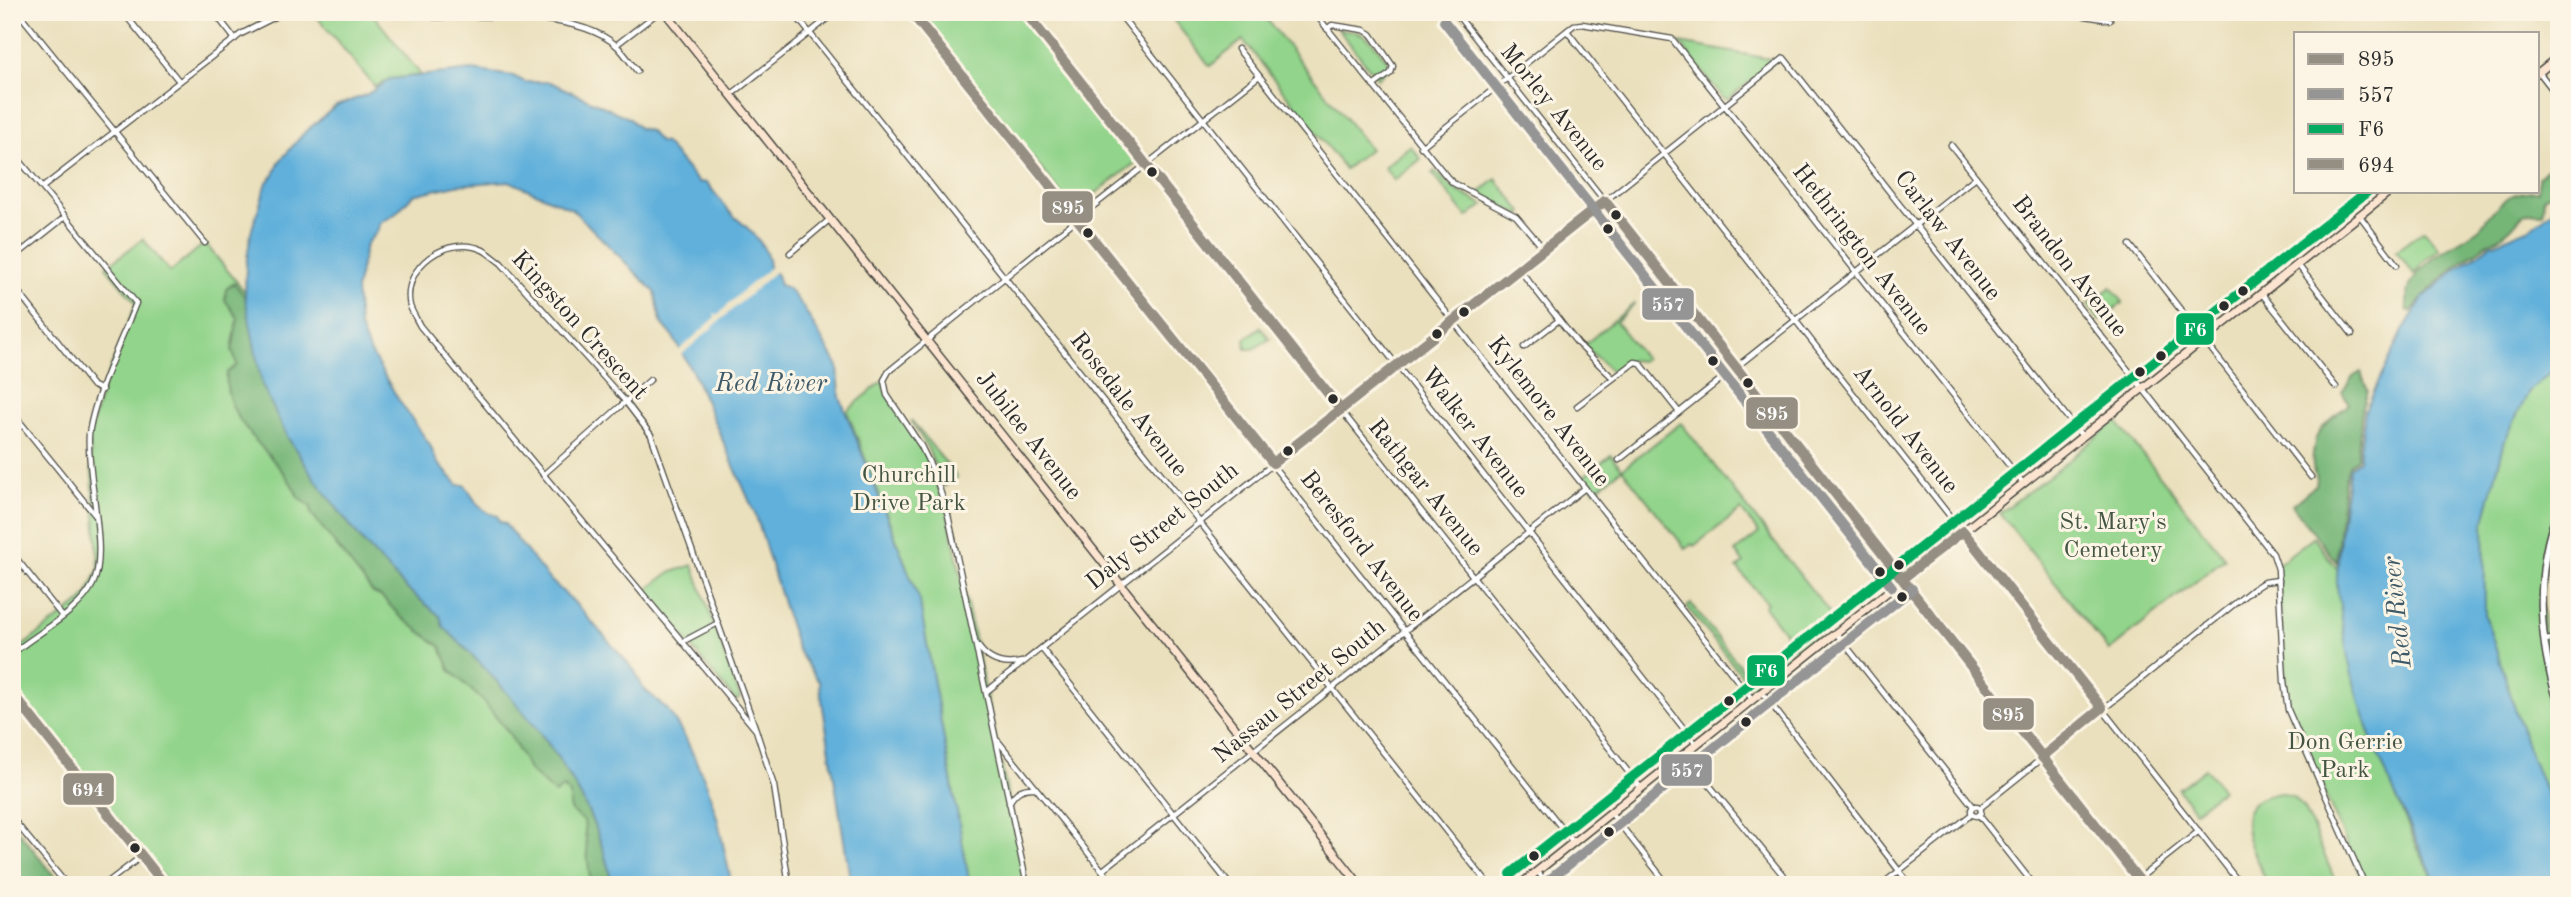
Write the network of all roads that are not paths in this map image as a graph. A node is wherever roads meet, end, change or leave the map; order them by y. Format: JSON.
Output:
{"nodes":[{"id":1,"x":18,"y":12,"type":"edge"},
{"id":2,"x":123,"y":12,"type":"edge"},
{"id":3,"x":214,"y":12,"type":"edge"},
{"id":4,"x":285,"y":12,"type":"edge"},
{"id":5,"x":430,"y":12,"type":"edge"},
{"id":6,"x":659,"y":12,"type":"edge"},
{"id":7,"x":665,"y":12,"type":"edge"},
{"id":8,"x":793,"y":12,"type":"edge"},
{"id":9,"x":836,"y":12,"type":"edge"},
{"id":10,"x":912,"y":12,"type":"edge"},
{"id":11,"x":1026,"y":12,"type":"edge"},
{"id":12,"x":1118,"y":12,"type":"edge"},
{"id":13,"x":1314,"y":12,"type":"edge"},
{"id":14,"x":1455,"y":12,"type":"edge"},
{"id":15,"x":2061,"y":12,"type":"edge"},
{"id":16,"x":507,"y":14,"type":"edge"},
{"id":17,"x":2110,"y":20,"type":"dead end"},
{"id":18,"x":1327,"y":29,"type":"junction"},
{"id":19,"x":1567,"y":31,"type":"junction"},
{"id":20,"x":810,"y":34,"type":"junction"},
{"id":21,"x":234,"y":39,"type":"junction"},
{"id":22,"x":616,"y":45,"type":"junction"},
{"id":23,"x":1238,"y":49,"type":"dead end"},
{"id":24,"x":2559,"y":56,"type":"edge"},
{"id":25,"x":1784,"y":58,"type":"joint"},
{"id":26,"x":2540,"y":70,"type":"edge"},
{"id":27,"x":637,"y":71,"type":"dead end"},
{"id":28,"x":2540,"y":74,"type":"edge"},
{"id":29,"x":1259,"y":76,"type":"junction"},
{"id":30,"x":1507,"y":79,"type":"junction"},
{"id":31,"x":179,"y":81,"type":"junction"},
{"id":32,"x":1373,"y":86,"type":"junction"},
{"id":33,"x":732,"y":94,"type":"junction"},
{"id":34,"x":2559,"y":98,"type":"edge"},
{"id":35,"x":1725,"y":105,"type":"junction"},
{"id":36,"x":1203,"y":120,"type":"junction"},
{"id":37,"x":114,"y":131,"type":"junction"},
{"id":38,"x":1951,"y":145,"type":"dead end"},
{"id":39,"x":1421,"y":147,"type":"junction"},
{"id":40,"x":12,"y":150,"type":"edge"},
{"id":41,"x":1664,"y":153,"type":"junction"},
{"id":42,"x":1147,"y":165,"type":"junction"},
{"id":43,"x":1976,"y":177,"type":"junction"},
{"id":44,"x":43,"y":187,"type":"junction"},
{"id":45,"x":2389,"y":192,"type":"edge"},
{"id":46,"x":1605,"y":201,"type":"junction"},
{"id":47,"x":2360,"y":216,"type":"junction"},
{"id":48,"x":65,"y":217,"type":"junction"},
{"id":49,"x":830,"y":219,"type":"junction"},
{"id":50,"x":1077,"y":219,"type":"junction"},
{"id":51,"x":1916,"y":225,"type":"junction"},
{"id":52,"x":205,"y":243,"type":"dead end"},
{"id":53,"x":2130,"y":245,"type":"dead end"},
{"id":54,"x":1545,"y":248,"type":"junction"},
{"id":55,"x":790,"y":253,"type":"dead end"},
{"id":56,"x":12,"y":259,"type":"edge"},
{"id":57,"x":2298,"y":264,"type":"junction"},
{"id":58,"x":2397,"y":265,"type":"dead end"},
{"id":59,"x":1519,"y":269,"type":"junction"},
{"id":60,"x":1857,"y":272,"type":"junction"},
{"id":61,"x":1005,"y":278,"type":"junction"},
{"id":62,"x":12,"y":284,"type":"edge"},
{"id":63,"x":2262,"y":294,"type":"junction"},
{"id":64,"x":1559,"y":320,"type":"junction"},
{"id":65,"x":1796,"y":320,"type":"junction"},
{"id":66,"x":1454,"y":321,"type":"junction"},
{"id":67,"x":2352,"y":334,"type":"dead end"},
{"id":68,"x":927,"y":340,"type":"junction"},
{"id":69,"x":2204,"y":340,"type":"junction"},
{"id":70,"x":1524,"y":347,"type":"dead end"},
{"id":71,"x":1398,"y":365,"type":"junction"},
{"id":72,"x":1736,"y":368,"type":"junction"},
{"id":73,"x":1613,"y":378,"type":"junction"},
{"id":74,"x":650,"y":380,"type":"dead end"},
{"id":75,"x":2336,"y":387,"type":"dead end"},
{"id":76,"x":2141,"y":389,"type":"junction"},
{"id":77,"x":102,"y":390,"type":"junction"},
{"id":78,"x":625,"y":401,"type":"junction"},
{"id":79,"x":1577,"y":406,"type":"dead end"},
{"id":80,"x":1341,"y":411,"type":"junction"},
{"id":81,"x":12,"y":412,"type":"edge"},
{"id":82,"x":1679,"y":412,"type":"junction"},
{"id":83,"x":2081,"y":436,"type":"junction"},
{"id":84,"x":1619,"y":460,"type":"dead end"},
{"id":85,"x":1273,"y":463,"type":"junction"},
{"id":86,"x":543,"y":475,"type":"junction"},
{"id":87,"x":2311,"y":477,"type":"dead end"},
{"id":88,"x":2023,"y":483,"type":"junction"},
{"id":89,"x":1585,"y":488,"type":"junction"},
{"id":90,"x":2559,"y":508,"type":"edge"},
{"id":91,"x":95,"y":515,"type":"junction"},
{"id":92,"x":1199,"y":523,"type":"junction"},
{"id":93,"x":1963,"y":531,"type":"junction"},
{"id":94,"x":1529,"y":532,"type":"junction"},
{"id":95,"x":2549,"y":539,"type":"junction"},
{"id":96,"x":2559,"y":542,"type":"edge"},
{"id":97,"x":12,"y":553,"type":"edge"},
{"id":98,"x":1473,"y":576,"type":"junction"},
{"id":99,"x":1903,"y":578,"type":"junction"},
{"id":100,"x":2278,"y":580,"type":"junction"},
{"id":101,"x":1122,"y":585,"type":"junction"},
{"id":102,"x":62,"y":616,"type":"junction"},
{"id":103,"x":718,"y":623,"type":"junction"},
{"id":104,"x":1405,"y":631,"type":"junction"},
{"id":105,"x":1835,"y":633,"type":"junction"},
{"id":106,"x":2559,"y":638,"type":"edge"},
{"id":107,"x":2545,"y":640,"type":"junction"},
{"id":108,"x":975,"y":641,"type":"junction"},
{"id":109,"x":682,"y":642,"type":"junction"},
{"id":110,"x":1042,"y":649,"type":"junction"},
{"id":111,"x":12,"y":654,"type":"edge"},
{"id":112,"x":1027,"y":661,"type":"junction"},
{"id":113,"x":1332,"y":688,"type":"junction"},
{"id":114,"x":986,"y":692,"type":"junction"},
{"id":115,"x":1762,"y":692,"type":"junction"},
{"id":116,"x":12,"y":693,"type":"edge"},
{"id":117,"x":1752,"y":699,"type":"junction"},
{"id":118,"x":2559,"y":704,"type":"edge"},
{"id":119,"x":2102,"y":708,"type":"junction"},
{"id":120,"x":755,"y":730,"type":"junction"},
{"id":121,"x":997,"y":740,"type":"junction"},
{"id":122,"x":1696,"y":744,"type":"junction"},
{"id":123,"x":1254,"y":750,"type":"junction"},
{"id":124,"x":1684,"y":754,"type":"junction"},
{"id":125,"x":2042,"y":757,"type":"junction"},
{"id":126,"x":1036,"y":788,"type":"junction"},
{"id":127,"x":1641,"y":788,"type":"junction"},
{"id":128,"x":1009,"y":803,"type":"junction"},
{"id":129,"x":1973,"y":806,"type":"junction"},
{"id":130,"x":1980,"y":808,"type":"junction"},
{"id":131,"x":1610,"y":812,"type":"junction"},
{"id":132,"x":1972,"y":814,"type":"junction"},
{"id":133,"x":1174,"y":815,"type":"junction"},
{"id":134,"x":1979,"y":815,"type":"junction"},
{"id":135,"x":12,"y":818,"type":"edge"},
{"id":136,"x":2199,"y":831,"type":"junction"},
{"id":137,"x":1573,"y":842,"type":"junction"},
{"id":138,"x":142,"y":856,"type":"junction"},
{"id":139,"x":1103,"y":870,"type":"junction"},
{"id":140,"x":1537,"y":871,"type":"junction"},
{"id":141,"x":1899,"y":871,"type":"junction"},
{"id":142,"x":2138,"y":879,"type":"junction"},
{"id":143,"x":67,"y":885,"type":"edge"},
{"id":144,"x":104,"y":885,"type":"edge"},
{"id":145,"x":165,"y":885,"type":"edge"},
{"id":146,"x":789,"y":885,"type":"edge"},
{"id":147,"x":1027,"y":885,"type":"edge"},
{"id":148,"x":1114,"y":885,"type":"edge"},
{"id":149,"x":1230,"y":885,"type":"edge"},
{"id":150,"x":1360,"y":885,"type":"edge"},
{"id":151,"x":1489,"y":885,"type":"edge"},
{"id":152,"x":1520,"y":885,"type":"edge"},
{"id":153,"x":1548,"y":885,"type":"edge"},
{"id":154,"x":1668,"y":885,"type":"edge"},
{"id":155,"x":1791,"y":885,"type":"edge"},
{"id":156,"x":1881,"y":885,"type":"edge"},
{"id":157,"x":1910,"y":885,"type":"edge"},
{"id":158,"x":2034,"y":885,"type":"edge"},
{"id":159,"x":2131,"y":885,"type":"edge"},
{"id":160,"x":2143,"y":885,"type":"edge"},
{"id":161,"x":2241,"y":885,"type":"edge"},
{"id":162,"x":2365,"y":885,"type":"edge"}],
"edges":[{"from":1,"to":37,"type":"street"},
{"from":2,"to":31,"type":"street"},
{"from":3,"to":21,"type":"street"},
{"from":4,"to":21,"type":"street"},
{"from":5,"to":16,"type":"street"},
{"from":6,"to":22,"type":"street"},
{"from":7,"to":33,"type":"main road","name":"Jubilee Avenue"},
{"from":8,"to":20,"type":"street","name":"Rosedale Avenue"},
{"from":9,"to":20,"type":"street"},
{"from":10,"to":50,"type":"street","name":"Beresford Avenue"},
{"from":11,"to":42,"type":"street","name":"Rathgar Avenue"},
{"from":12,"to":36,"type":"street","name":"Walker Avenue"},
{"from":13,"to":18,"type":"street"},
{"from":14,"to":30,"type":"street","name":"Morley Avenue"},
{"from":15,"to":17,"type":"street"},
{"from":16,"to":22,"type":"street"},
{"from":18,"to":32,"type":"street"},
{"from":18,"to":32,"type":"street"},
{"from":19,"to":30,"type":"street"},
{"from":19,"to":35,"type":"street","name":"Hethrington Avenue"},
{"from":19,"to":41,"type":"street","name":"Arnold Avenue"},
{"from":20,"to":33,"type":"street"},
{"from":20,"to":61,"type":"street","name":"Rosedale Avenue"},
{"from":21,"to":31,"type":"street"},
{"from":22,"to":27,"type":"street"},
{"from":23,"to":29,"type":"street","name":"Kylemore Avenue"},
{"from":24,"to":26,"type":"main road"},
{"from":25,"to":35,"type":"street","name":"Daly Street South"},
{"from":25,"to":51,"type":"street","name":"Carlaw Avenue"},
{"from":28,"to":34,"type":"street"},
{"from":29,"to":36,"type":"street"},
{"from":29,"to":66,"type":"street","name":"Kylemore Avenue"},
{"from":30,"to":39,"type":"street"},
{"from":30,"to":46,"type":"street","name":"Morley Avenue"},
{"from":31,"to":37,"type":"street"},
{"from":32,"to":39,"type":"street"},
{"from":33,"to":49,"type":"main road","name":"Jubilee Avenue"},
{"from":35,"to":41,"type":"street","name":"Daly Street South"},
{"from":35,"to":60,"type":"street","name":"Hethrington Avenue"},
{"from":36,"to":42,"type":"street"},
{"from":36,"to":71,"type":"street","name":"Walker Avenue"},
{"from":37,"to":44,"type":"street"},
{"from":37,"to":52,"type":"street"},
{"from":38,"to":43,"type":"street","name":"Brandon Avenue"},
{"from":39,"to":54,"type":"street"},
{"from":40,"to":44,"type":"street"},
{"from":41,"to":46,"type":"street","name":"Daly Street South"},
{"from":41,"to":65,"type":"street","name":"Arnold Avenue"},
{"from":42,"to":50,"type":"street"},
{"from":42,"to":80,"type":"street","name":"Rathgar Avenue"},
{"from":43,"to":51,"type":"street"},
{"from":43,"to":76,"type":"street","name":"Brandon Avenue"},
{"from":44,"to":48,"type":"street"},
{"from":45,"to":47,"type":"main road"},
{"from":46,"to":54,"type":"street","name":"Daly Street South"},
{"from":46,"to":72,"type":"street","name":"Morley Avenue"},
{"from":47,"to":57,"type":"main road"},
{"from":47,"to":58,"type":"street"},
{"from":48,"to":56,"type":"street"},
{"from":48,"to":77,"type":"street"},
{"from":49,"to":55,"type":"street"},
{"from":49,"to":68,"type":"main road","name":"Jubilee Avenue"},
{"from":50,"to":61,"type":"street"},
{"from":50,"to":85,"type":"street","name":"Beresford Avenue"},
{"from":51,"to":60,"type":"street"},
{"from":51,"to":83,"type":"street","name":"Carlaw Avenue"},
{"from":53,"to":69,"type":"street"},
{"from":54,"to":59,"type":"street","name":"Daly Street South"},
{"from":57,"to":63,"type":"main road"},
{"from":57,"to":67,"type":"street"},
{"from":59,"to":64,"type":"street"},
{"from":59,"to":66,"type":"street","name":"Daly Street South"},
{"from":60,"to":65,"type":"street"},
{"from":60,"to":88,"type":"street","name":"Hethrington Avenue"},
{"from":61,"to":68,"type":"street"},
{"from":61,"to":92,"type":"street","name":"Rosedale Avenue"},
{"from":62,"to":77,"type":"street"},
{"from":63,"to":69,"type":"main road"},
{"from":63,"to":75,"type":"street"},
{"from":64,"to":70,"type":"street"},
{"from":64,"to":73,"type":"street"},
{"from":65,"to":72,"type":"street"},
{"from":65,"to":93,"type":"street","name":"Arnold Avenue"},
{"from":66,"to":71,"type":"street","name":"Daly Street South"},
{"from":66,"to":89,"type":"street","name":"Kylemore Avenue"},
{"from":68,"to":101,"type":"main road","name":"Jubilee Avenue"},
{"from":68,"to":108,"type":"street"},
{"from":69,"to":76,"type":"main road"},
{"from":69,"to":87,"type":"street"},
{"from":71,"to":80,"type":"street","name":"Daly Street South"},
{"from":71,"to":94,"type":"street","name":"Walker Avenue"},
{"from":72,"to":82,"type":"street"},
{"from":72,"to":99,"type":"street","name":"Morley Avenue"},
{"from":73,"to":79,"type":"street"},
{"from":73,"to":82,"type":"street"},
{"from":74,"to":78,"type":"street"},
{"from":76,"to":83,"type":"main road"},
{"from":76,"to":100,"type":"street","name":"Brandon Avenue"},
{"from":77,"to":91,"type":"street"},
{"from":78,"to":86,"type":"street"},
{"from":78,"to":86,"type":"street","name":"Kingston Crescent"},
{"from":78,"to":103,"type":"street","name":"Kingston Crescent"},
{"from":80,"to":85,"type":"street","name":"Daly Street South"},
{"from":80,"to":98,"type":"street","name":"Rathgar Avenue"},
{"from":81,"to":91,"type":"street"},
{"from":82,"to":84,"type":"street"},
{"from":83,"to":88,"type":"main road"},
{"from":85,"to":92,"type":"street","name":"Daly Street South"},
{"from":85,"to":104,"type":"street","name":"Beresford Avenue"},
{"from":86,"to":109,"type":"street","name":"Kingston Crescent"},
{"from":88,"to":93,"type":"main road"},
{"from":89,"to":94,"type":"street","name":"Nassau Street South"},
{"from":89,"to":117,"type":"street","name":"Kylemore Avenue"},
{"from":90,"to":95,"type":"street"},
{"from":91,"to":102,"type":"street"},
{"from":92,"to":101,"type":"street","name":"Daly Street South"},
{"from":92,"to":113,"type":"street","name":"Rosedale Avenue"},
{"from":93,"to":99,"type":"main road"},
{"from":93,"to":119,"type":"street","name":"Arnold Avenue"},
{"from":94,"to":98,"type":"street","name":"Nassau Street South"},
{"from":94,"to":122,"type":"street","name":"Walker Avenue"},
{"from":95,"to":96,"type":"street"},
{"from":95,"to":107,"type":"street"},
{"from":97,"to":102,"type":"street"},
{"from":98,"to":104,"type":"street","name":"Nassau Street South"},
{"from":98,"to":127,"type":"street","name":"Rathgar Avenue"},
{"from":99,"to":105,"type":"main road"},
{"from":99,"to":125,"type":"street","name":"Morley Avenue"},
{"from":100,"to":119,"type":"street"},
{"from":100,"to":162,"type":"street","name":"Brandon Avenue"},
{"from":101,"to":110,"type":"street","name":"Daly Street South"},
{"from":101,"to":123,"type":"main road","name":"Jubilee Avenue"},
{"from":102,"to":111,"type":"street"},
{"from":103,"to":109,"type":"street"},
{"from":103,"to":120,"type":"street","name":"Kingston Crescent"},
{"from":104,"to":113,"type":"street","name":"Nassau Street South"},
{"from":104,"to":137,"type":"street","name":"Beresford Avenue"},
{"from":105,"to":115,"type":"main road"},
{"from":105,"to":129,"type":"street"},
{"from":106,"to":107,"type":"street"},
{"from":107,"to":118,"type":"street"},
{"from":108,"to":112,"type":"street"},
{"from":108,"to":114,"type":"street"},
{"from":109,"to":120,"type":"street","name":"Kingston Crescent"},
{"from":110,"to":112,"type":"street","name":"Daly Street South"},
{"from":110,"to":133,"type":"street"},
{"from":112,"to":114,"type":"street","name":"Daly Street South"},
{"from":113,"to":123,"type":"street","name":"Nassau Street South"},
{"from":113,"to":151,"type":"street","name":"Rosedale Avenue"},
{"from":114,"to":121,"type":"street"},
{"from":115,"to":117,"type":"main road"},
{"from":115,"to":141,"type":"street"},
{"from":116,"to":138,"type":"street"},
{"from":117,"to":122,"type":"main road"},
{"from":119,"to":125,"type":"street"},
{"from":119,"to":136,"type":"street","name":"Arnold Avenue"},
{"from":120,"to":146,"type":"street"},
{"from":121,"to":126,"type":"street"},
{"from":121,"to":128,"type":"street"},
{"from":122,"to":124,"type":"main road"},
{"from":123,"to":133,"type":"street","name":"Nassau Street South"},
{"from":123,"to":150,"type":"main road","name":"Jubilee Avenue"},
{"from":124,"to":127,"type":"main road"},
{"from":124,"to":155,"type":"street"},
{"from":125,"to":130,"type":"street"},
{"from":125,"to":142,"type":"street","name":"Morley Avenue"},
{"from":126,"to":128,"type":"street"},
{"from":126,"to":139,"type":"street"},
{"from":127,"to":131,"type":"main road"},
{"from":128,"to":147,"type":"street"},
{"from":129,"to":130,"type":"street"},
{"from":129,"to":132,"type":"street"},
{"from":130,"to":134,"type":"street"},
{"from":131,"to":137,"type":"main road"},
{"from":131,"to":154,"type":"street"},
{"from":132,"to":134,"type":"street"},
{"from":132,"to":141,"type":"street"},
{"from":133,"to":139,"type":"street","name":"Nassau Street South"},
{"from":133,"to":149,"type":"street"},
{"from":134,"to":158,"type":"street"},
{"from":135,"to":143,"type":"street"},
{"from":136,"to":142,"type":"street"},
{"from":136,"to":161,"type":"street","name":"Arnold Avenue"},
{"from":137,"to":140,"type":"main road"},
{"from":138,"to":144,"type":"street"},
{"from":138,"to":145,"type":"street"},
{"from":139,"to":148,"type":"street"},
{"from":140,"to":152,"type":"main road"},
{"from":140,"to":153,"type":"street"},
{"from":141,"to":156,"type":"street"},
{"from":141,"to":157,"type":"street"},
{"from":142,"to":159,"type":"street"},
{"from":142,"to":160,"type":"street","name":"Morley Avenue"}]}
